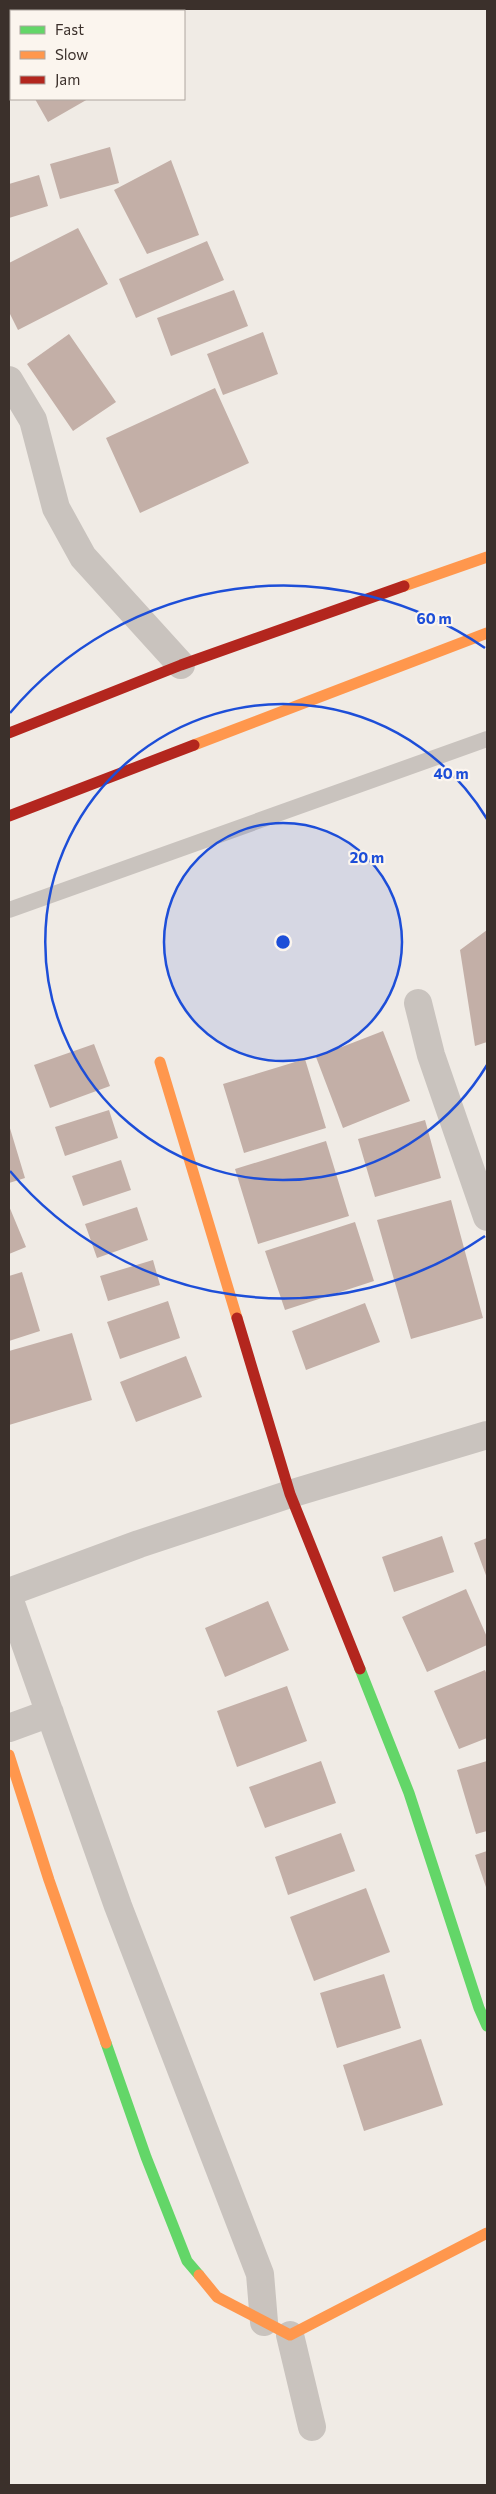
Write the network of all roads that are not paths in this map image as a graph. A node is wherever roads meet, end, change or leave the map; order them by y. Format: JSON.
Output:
{"nodes":[{"id":1,"x":9,"y":380,"type":"edge"},
{"id":2,"x":487,"y":557,"type":"edge"},
{"id":3,"x":487,"y":633,"type":"edge"},
{"id":4,"x":181,"y":665,"type":"junction"},
{"id":5,"x":9,"y":733,"type":"edge"},
{"id":6,"x":487,"y":739,"type":"edge"},
{"id":7,"x":9,"y":816,"type":"edge"},
{"id":8,"x":9,"y":910,"type":"edge"},
{"id":9,"x":418,"y":1003,"type":"dead end"},
{"id":10,"x":160,"y":1062,"type":"dead end"},
{"id":11,"x":487,"y":1217,"type":"edge"},
{"id":12,"x":487,"y":1435,"type":"edge"},
{"id":13,"x":290,"y":1494,"type":"junction"},
{"id":14,"x":9,"y":1592,"type":"edge"},
{"id":15,"x":9,"y":1598,"type":"edge"},
{"id":16,"x":50,"y":1713,"type":"junction"},
{"id":17,"x":9,"y":1728,"type":"edge"},
{"id":18,"x":9,"y":1755,"type":"edge"},
{"id":19,"x":487,"y":2026,"type":"edge"},
{"id":20,"x":487,"y":2233,"type":"edge"},
{"id":21,"x":264,"y":2322,"type":"junction"},
{"id":22,"x":290,"y":2335,"type":"junction"},
{"id":23,"x":312,"y":2427,"type":"dead end"}],
"edges":[{"from":1,"to":4,"type":"street"},
{"from":2,"to":4,"type":"main road"},
{"from":3,"to":7,"type":"main road"},
{"from":4,"to":5,"type":"main road"},
{"from":6,"to":8,"type":"lane"},
{"from":9,"to":11,"type":"street"},
{"from":10,"to":13,"type":"main road"},
{"from":12,"to":13,"type":"street"},
{"from":13,"to":14,"type":"street"},
{"from":13,"to":19,"type":"main road"},
{"from":15,"to":16,"type":"street"},
{"from":16,"to":17,"type":"street"},
{"from":16,"to":21,"type":"street"},
{"from":18,"to":21,"type":"main road"},
{"from":20,"to":22,"type":"main road"},
{"from":21,"to":22,"type":"main road"},
{"from":22,"to":23,"type":"street"}]}
